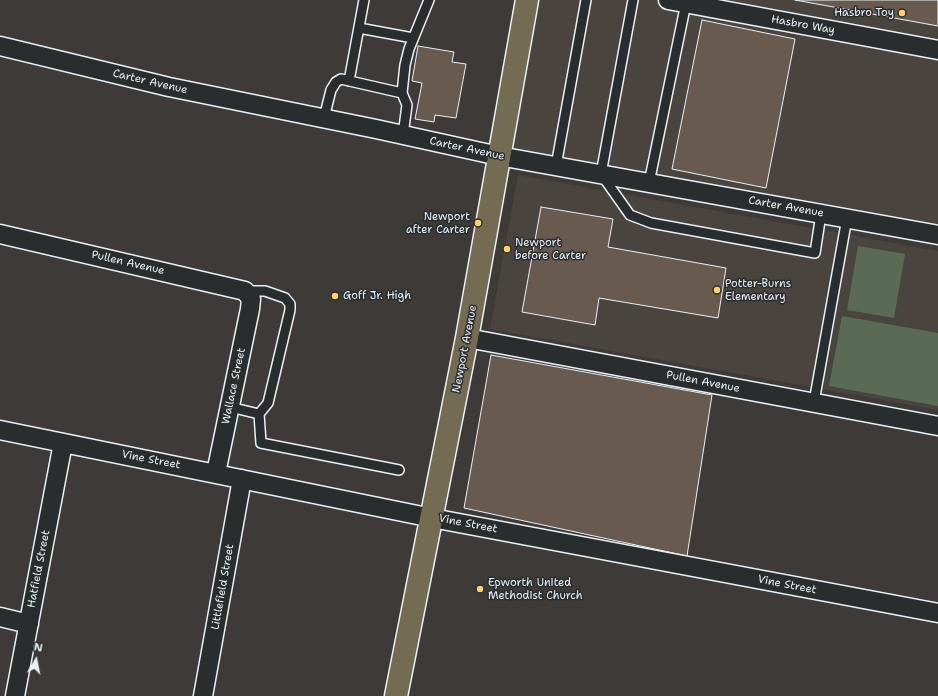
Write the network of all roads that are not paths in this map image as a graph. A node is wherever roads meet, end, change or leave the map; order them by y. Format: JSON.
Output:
{"nodes":[{"id":1,"x":364,"y":0,"type":"edge"},
{"id":2,"x":429,"y":0,"type":"edge"},
{"id":3,"x":527,"y":0,"type":"edge"},
{"id":4,"x":586,"y":0,"type":"edge"},
{"id":5,"x":633,"y":0,"type":"edge"},
{"id":6,"x":668,"y":0,"type":"edge"},
{"id":7,"x":686,"y":3,"type":"junction"},
{"id":8,"x":359,"y":28,"type":"junction"},
{"id":9,"x":413,"y":38,"type":"junction"},
{"id":10,"x":0,"y":46,"type":"edge"},
{"id":11,"x":938,"y":50,"type":"edge"},
{"id":12,"x":349,"y":81,"type":"junction"},
{"id":13,"x":402,"y":93,"type":"junction"},
{"id":14,"x":324,"y":118,"type":"junction"},
{"id":15,"x":403,"y":135,"type":"junction"},
{"id":16,"x":499,"y":156,"type":"junction"},
{"id":17,"x":556,"y":166,"type":"junction"},
{"id":18,"x":601,"y":174,"type":"junction"},
{"id":19,"x":650,"y":183,"type":"junction"},
{"id":20,"x":821,"y":214,"type":"junction"},
{"id":21,"x":847,"y":218,"type":"junction"},
{"id":22,"x":0,"y":234,"type":"edge"},
{"id":23,"x":938,"y":236,"type":"edge"},
{"id":24,"x":248,"y":295,"type":"junction"},
{"id":25,"x":468,"y":338,"type":"junction"},
{"id":26,"x":814,"y":402,"type":"junction"},
{"id":27,"x":230,"y":407,"type":"junction"},
{"id":28,"x":259,"y":414,"type":"junction"},
{"id":29,"x":938,"y":426,"type":"edge"},
{"id":30,"x":0,"y":430,"type":"edge"},
{"id":31,"x":63,"y":443,"type":"junction"},
{"id":32,"x":399,"y":470,"type":"dead end"},
{"id":33,"x":216,"y":473,"type":"junction"},
{"id":34,"x":242,"y":479,"type":"junction"},
{"id":35,"x":432,"y":518,"type":"junction"},
{"id":36,"x":938,"y":613,"type":"edge"},
{"id":37,"x":0,"y":617,"type":"edge"},
{"id":38,"x":29,"y":624,"type":"junction"},
{"id":39,"x":15,"y":696,"type":"edge"},
{"id":40,"x":203,"y":696,"type":"edge"},
{"id":41,"x":396,"y":696,"type":"edge"}],
"edges":[{"from":1,"to":8,"type":"lane"},
{"from":2,"to":9,"type":"lane"},
{"from":3,"to":16,"type":"main road","name":"Newport Avenue"},
{"from":4,"to":17,"type":"lane"},
{"from":5,"to":18,"type":"lane"},
{"from":6,"to":7,"type":"street","name":"Hasbro Way"},
{"from":7,"to":11,"type":"street","name":"Hasbro Way"},
{"from":7,"to":19,"type":"lane"},
{"from":8,"to":9,"type":"lane"},
{"from":8,"to":12,"type":"lane"},
{"from":9,"to":13,"type":"lane"},
{"from":10,"to":14,"type":"street","name":"Carter Avenue"},
{"from":12,"to":13,"type":"lane"},
{"from":12,"to":14,"type":"lane"},
{"from":13,"to":15,"type":"lane"},
{"from":14,"to":15,"type":"street","name":"Carter Avenue"},
{"from":15,"to":16,"type":"street","name":"Carter Avenue"},
{"from":16,"to":17,"type":"street","name":"Carter Avenue"},
{"from":16,"to":25,"type":"main road","name":"Newport Avenue"},
{"from":17,"to":18,"type":"street","name":"Carter Avenue"},
{"from":18,"to":19,"type":"street","name":"Carter Avenue"},
{"from":18,"to":20,"type":"lane"},
{"from":19,"to":20,"type":"street","name":"Carter Avenue"},
{"from":20,"to":21,"type":"street","name":"Carter Avenue"},
{"from":21,"to":23,"type":"street","name":"Carter Avenue"},
{"from":21,"to":26,"type":"lane"},
{"from":22,"to":24,"type":"street","name":"Pullen Avenue"},
{"from":24,"to":27,"type":"street","name":"Wallace Street"},
{"from":24,"to":28,"type":"lane"},
{"from":25,"to":26,"type":"street","name":"Pullen Avenue"},
{"from":25,"to":35,"type":"main road","name":"Newport Avenue"},
{"from":26,"to":29,"type":"street","name":"Pullen Avenue"},
{"from":27,"to":28,"type":"lane"},
{"from":27,"to":33,"type":"street","name":"Wallace Street"},
{"from":28,"to":32,"type":"lane"},
{"from":30,"to":31,"type":"street","name":"Vine Street"},
{"from":31,"to":33,"type":"street","name":"Vine Street"},
{"from":31,"to":38,"type":"street","name":"Hatfield Street"},
{"from":33,"to":34,"type":"street","name":"Vine Street"},
{"from":34,"to":35,"type":"street","name":"Vine Street"},
{"from":34,"to":40,"type":"street","name":"Littlefield Street"},
{"from":35,"to":36,"type":"street","name":"Vine Street"},
{"from":35,"to":41,"type":"main road","name":"Newport Avenue"},
{"from":37,"to":38,"type":"street"},
{"from":38,"to":39,"type":"street","name":"Hatfield Street"}]}
